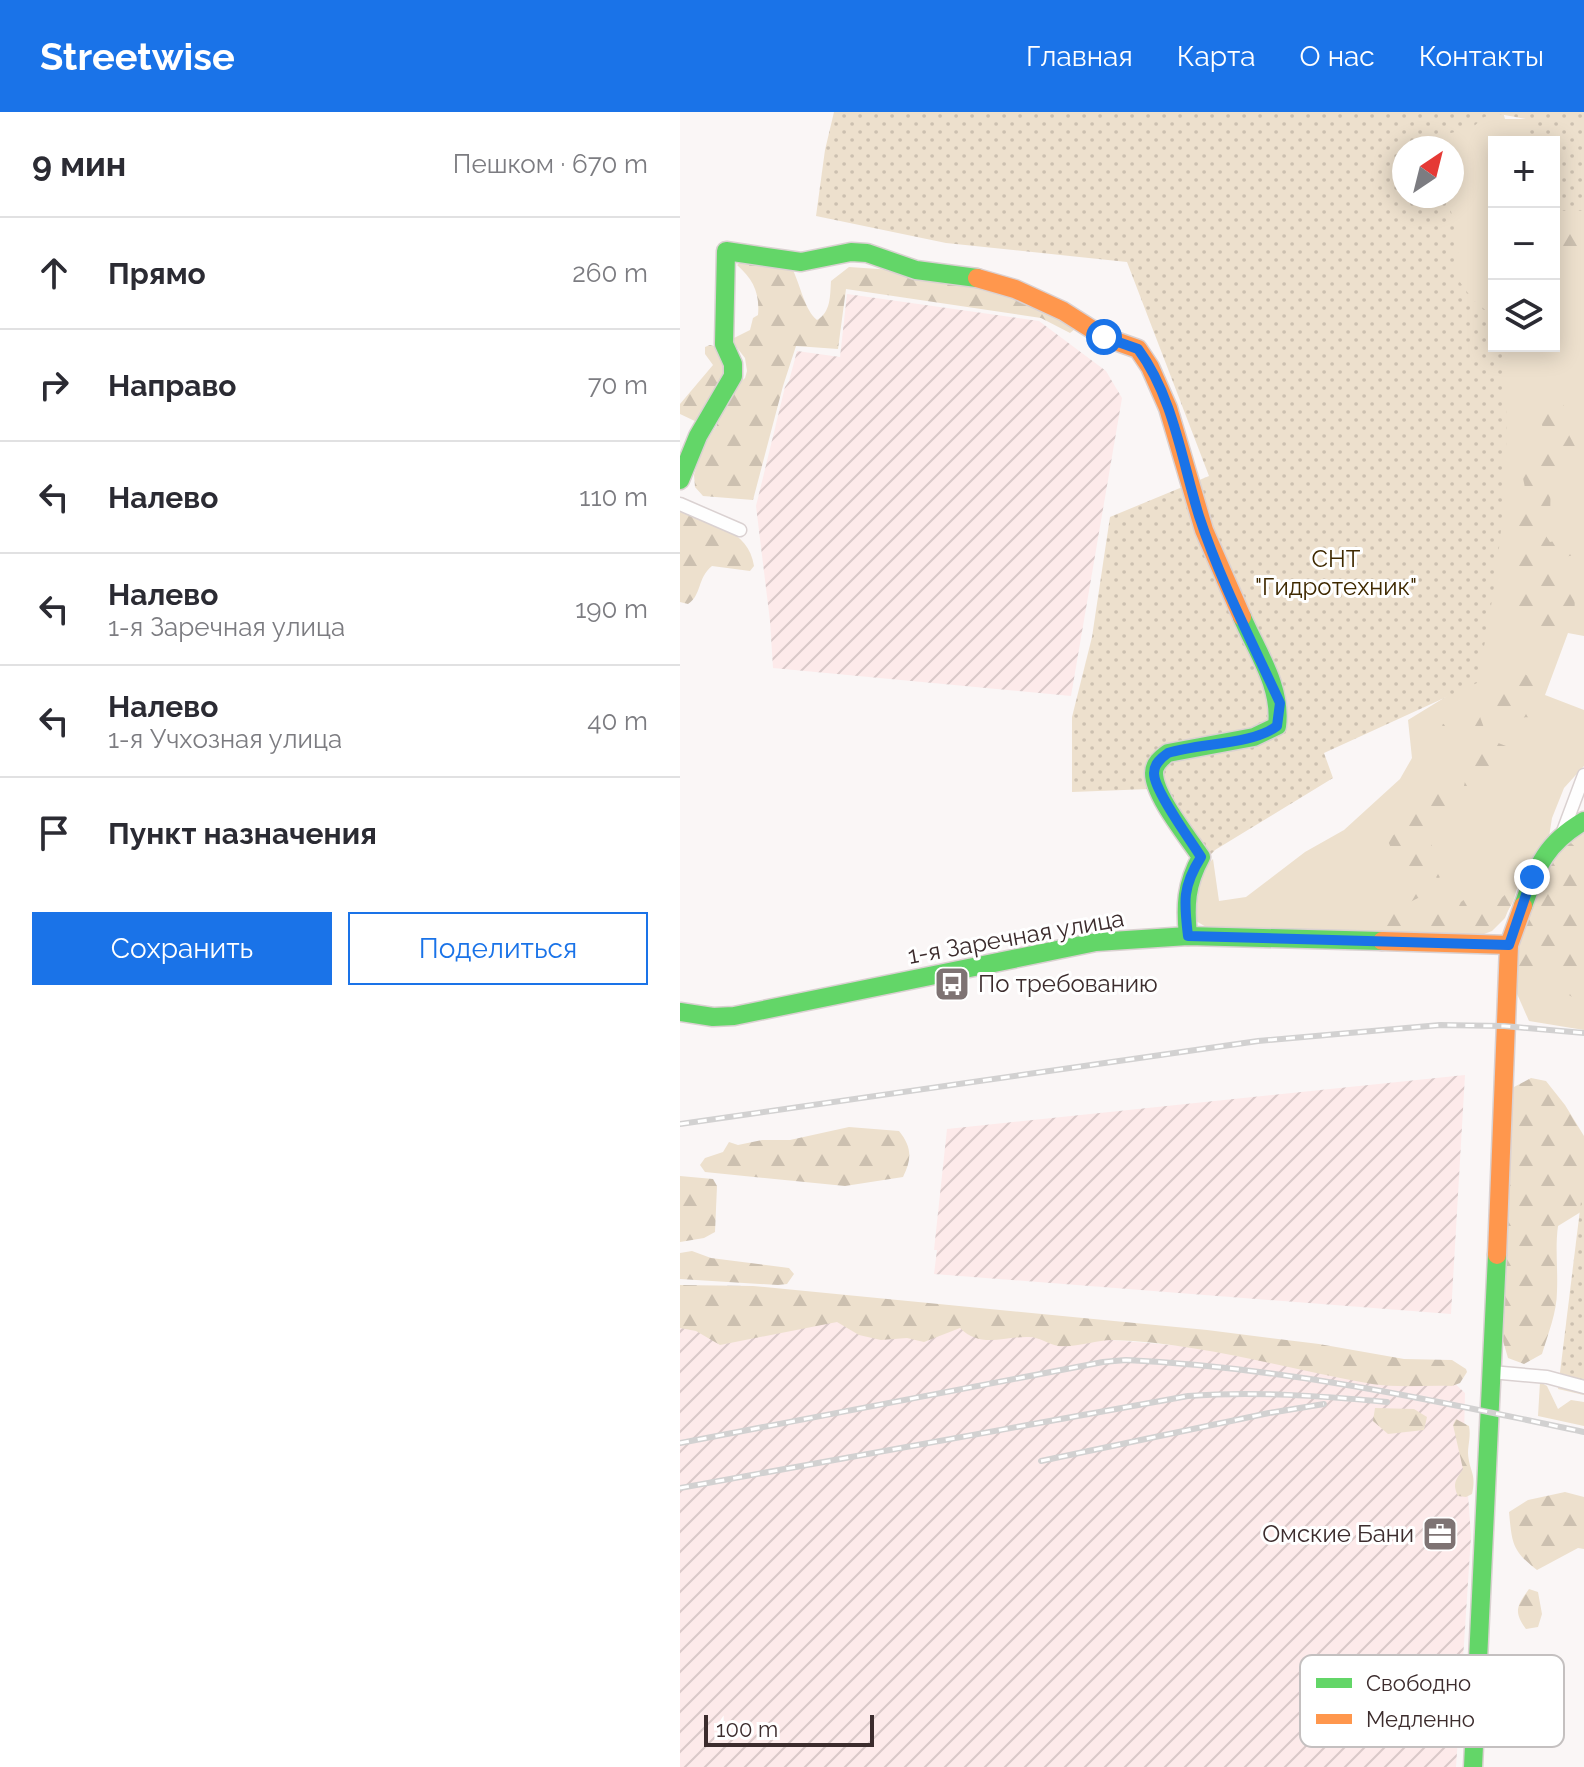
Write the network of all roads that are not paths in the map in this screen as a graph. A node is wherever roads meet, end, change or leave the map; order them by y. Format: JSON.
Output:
{"nodes":[{"id":1,"x":680,"y":480,"type":"edge"},
{"id":2,"x":680,"y":504,"type":"edge"},
{"id":3,"x":740,"y":530,"type":"dead end"},
{"id":4,"x":1584,"y":775,"type":"edge"},
{"id":5,"x":1584,"y":821,"type":"edge"},
{"id":6,"x":1562,"y":834,"type":"junction"},
{"id":7,"x":1188,"y":936,"type":"junction"},
{"id":8,"x":1509,"y":945,"type":"junction"},
{"id":9,"x":680,"y":1012,"type":"edge"},
{"id":10,"x":1491,"y":1372,"type":"junction"},
{"id":11,"x":1584,"y":1387,"type":"edge"},
{"id":12,"x":1478,"y":1655,"type":"edge"},
{"id":13,"x":1474,"y":1747,"type":"edge"},
{"id":14,"x":1473,"y":1767,"type":"edge"}],
"edges":[{"from":1,"to":7,"type":"street"},
{"from":2,"to":3,"type":"street"},
{"from":4,"to":6,"type":"street"},
{"from":5,"to":6,"type":"street"},
{"from":6,"to":8,"type":"street"},
{"from":7,"to":8,"type":"street","name":"1-я Заречная улица"},
{"from":7,"to":9,"type":"street","name":"1-я Заречная улица"},
{"from":8,"to":10,"type":"street"},
{"from":10,"to":11,"type":"street"},
{"from":10,"to":12,"type":"street"},
{"from":13,"to":14,"type":"street"}]}
